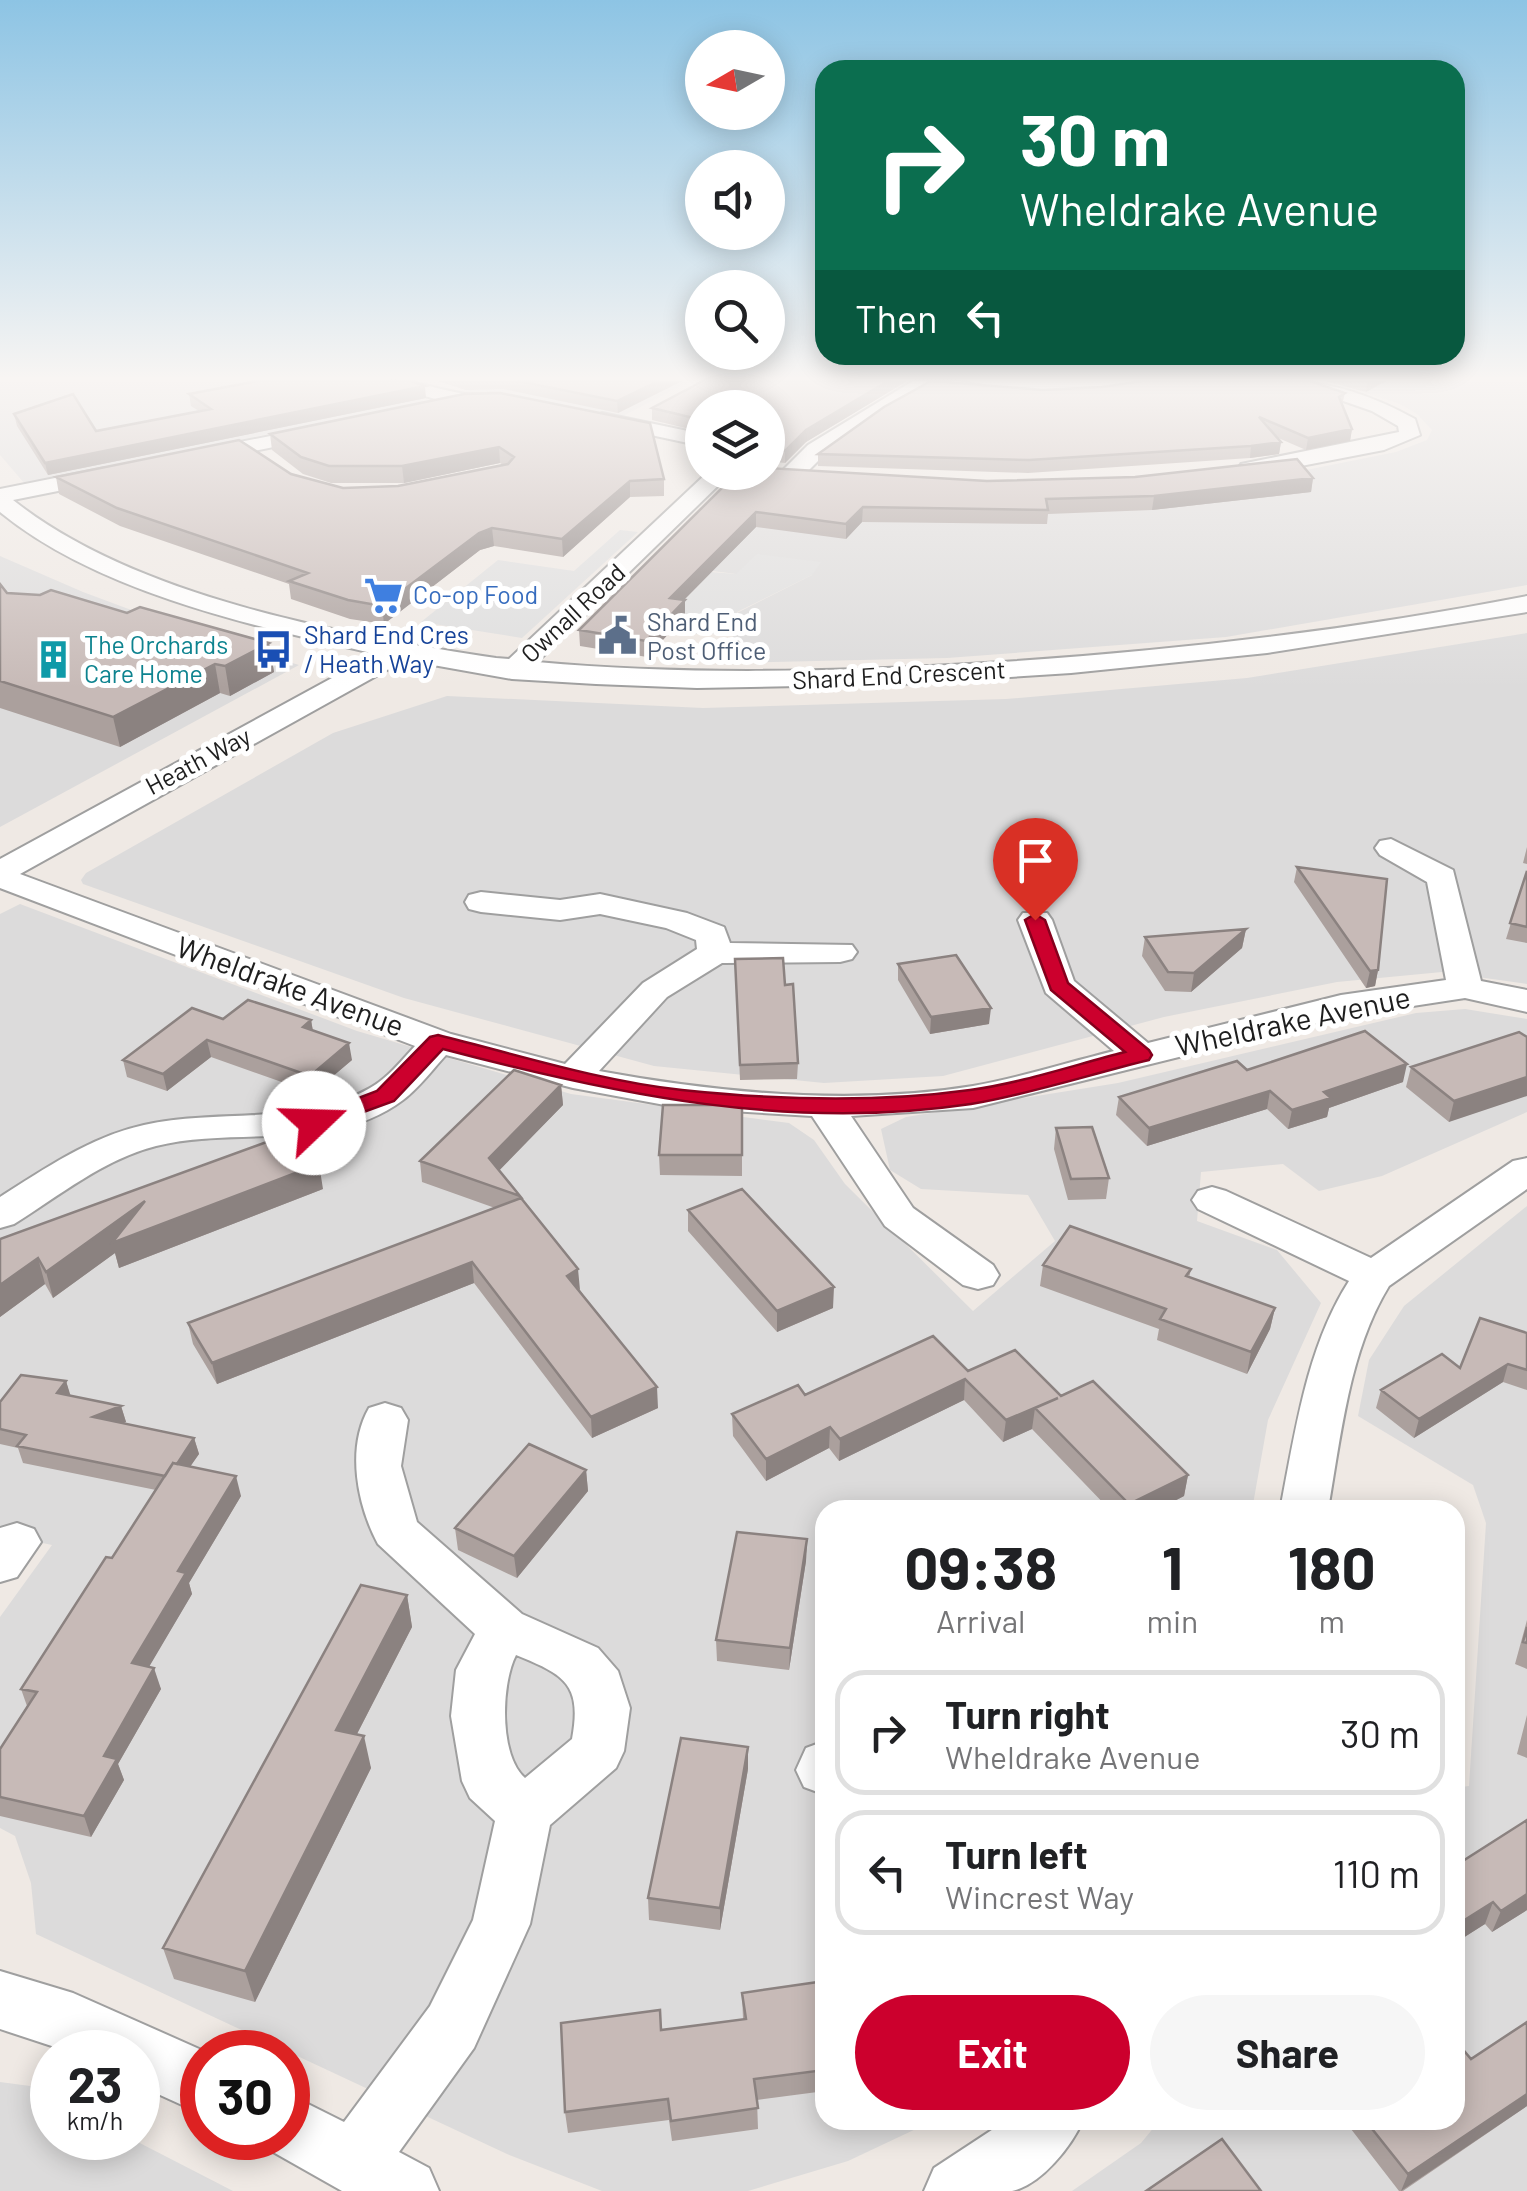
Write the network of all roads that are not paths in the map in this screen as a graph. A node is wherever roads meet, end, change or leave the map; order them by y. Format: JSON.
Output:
{"nodes":[{"id":1,"x":70,"y":483,"type":"edge"},
{"id":2,"x":703,"y":490,"type":"edge"},
{"id":3,"x":0,"y":499,"type":"edge"},
{"id":4,"x":11,"y":522,"type":"edge"},
{"id":5,"x":1527,"y":604,"type":"edge"},
{"id":6,"x":398,"y":653,"type":"junction"},
{"id":7,"x":512,"y":671,"type":"junction"},
{"id":8,"x":1391,"y":848,"type":"dead end"},
{"id":9,"x":0,"y":874,"type":"edge"},
{"id":10,"x":481,"y":902,"type":"dead end"},
{"id":11,"x":1035,"y":920,"type":"dead end"},
{"id":12,"x":840,"y":952,"type":"dead end"},
{"id":13,"x":715,"y":953,"type":"junction"},
{"id":14,"x":1465,"y":988,"type":"junction"},
{"id":15,"x":1527,"y":1001,"type":"edge"},
{"id":16,"x":438,"y":1042,"type":"junction"},
{"id":17,"x":1141,"y":1055,"type":"junction"},
{"id":18,"x":573,"y":1076,"type":"junction"},
{"id":19,"x":824,"y":1105,"type":"junction"},
{"id":20,"x":1527,"y":1170,"type":"edge"},
{"id":21,"x":1212,"y":1200,"type":"dead end"},
{"id":22,"x":0,"y":1215,"type":"edge"},
{"id":23,"x":978,"y":1276,"type":"dead end"},
{"id":24,"x":1374,"y":1276,"type":"junction"},
{"id":25,"x":385,"y":1420,"type":"dead end"},
{"id":26,"x":1306,"y":1500,"type":"edge"},
{"id":27,"x":504,"y":1630,"type":"junction"},
{"id":28,"x":525,"y":1812,"type":"junction"},
{"id":29,"x":0,"y":2000,"type":"edge"},
{"id":30,"x":88,"y":2030,"type":"edge"},
{"id":31,"x":1041,"y":2130,"type":"edge"},
{"id":32,"x":310,"y":2138,"type":"edge"},
{"id":33,"x":380,"y":2176,"type":"edge"},
{"id":34,"x":957,"y":2191,"type":"edge"}],
"edges":[{"from":1,"to":3,"type":"street"},
{"from":2,"to":7,"type":"street","name":"Ownall Road"},
{"from":3,"to":4,"type":"street","name":"Shard End Crescent"},
{"from":4,"to":6,"type":"street","name":"Shard End Crescent"},
{"from":5,"to":7,"type":"street","name":"Shard End Crescent"},
{"from":6,"to":7,"type":"street","name":"Shard End Crescent"},
{"from":6,"to":9,"type":"street","name":"Heath Way"},
{"from":8,"to":14,"type":"street"},
{"from":9,"to":16,"type":"street","name":"Wheldrake Avenue"},
{"from":10,"to":13,"type":"street"},
{"from":11,"to":17,"type":"street"},
{"from":12,"to":13,"type":"street"},
{"from":13,"to":18,"type":"street"},
{"from":14,"to":15,"type":"street","name":"Wheldrake Avenue"},
{"from":14,"to":17,"type":"street","name":"Wheldrake Avenue"},
{"from":16,"to":18,"type":"street","name":"Wheldrake Avenue"},
{"from":16,"to":22,"type":"street"},
{"from":17,"to":19,"type":"street","name":"Wheldrake Avenue"},
{"from":18,"to":19,"type":"street","name":"Wheldrake Avenue"},
{"from":19,"to":23,"type":"street"},
{"from":20,"to":24,"type":"street"},
{"from":21,"to":24,"type":"street"},
{"from":24,"to":26,"type":"street"},
{"from":25,"to":27,"type":"street"},
{"from":27,"to":28,"type":"street"},
{"from":27,"to":28,"type":"street"},
{"from":28,"to":33,"type":"street"},
{"from":29,"to":30,"type":"street"},
{"from":31,"to":34,"type":"street"},
{"from":32,"to":33,"type":"street"}]}
